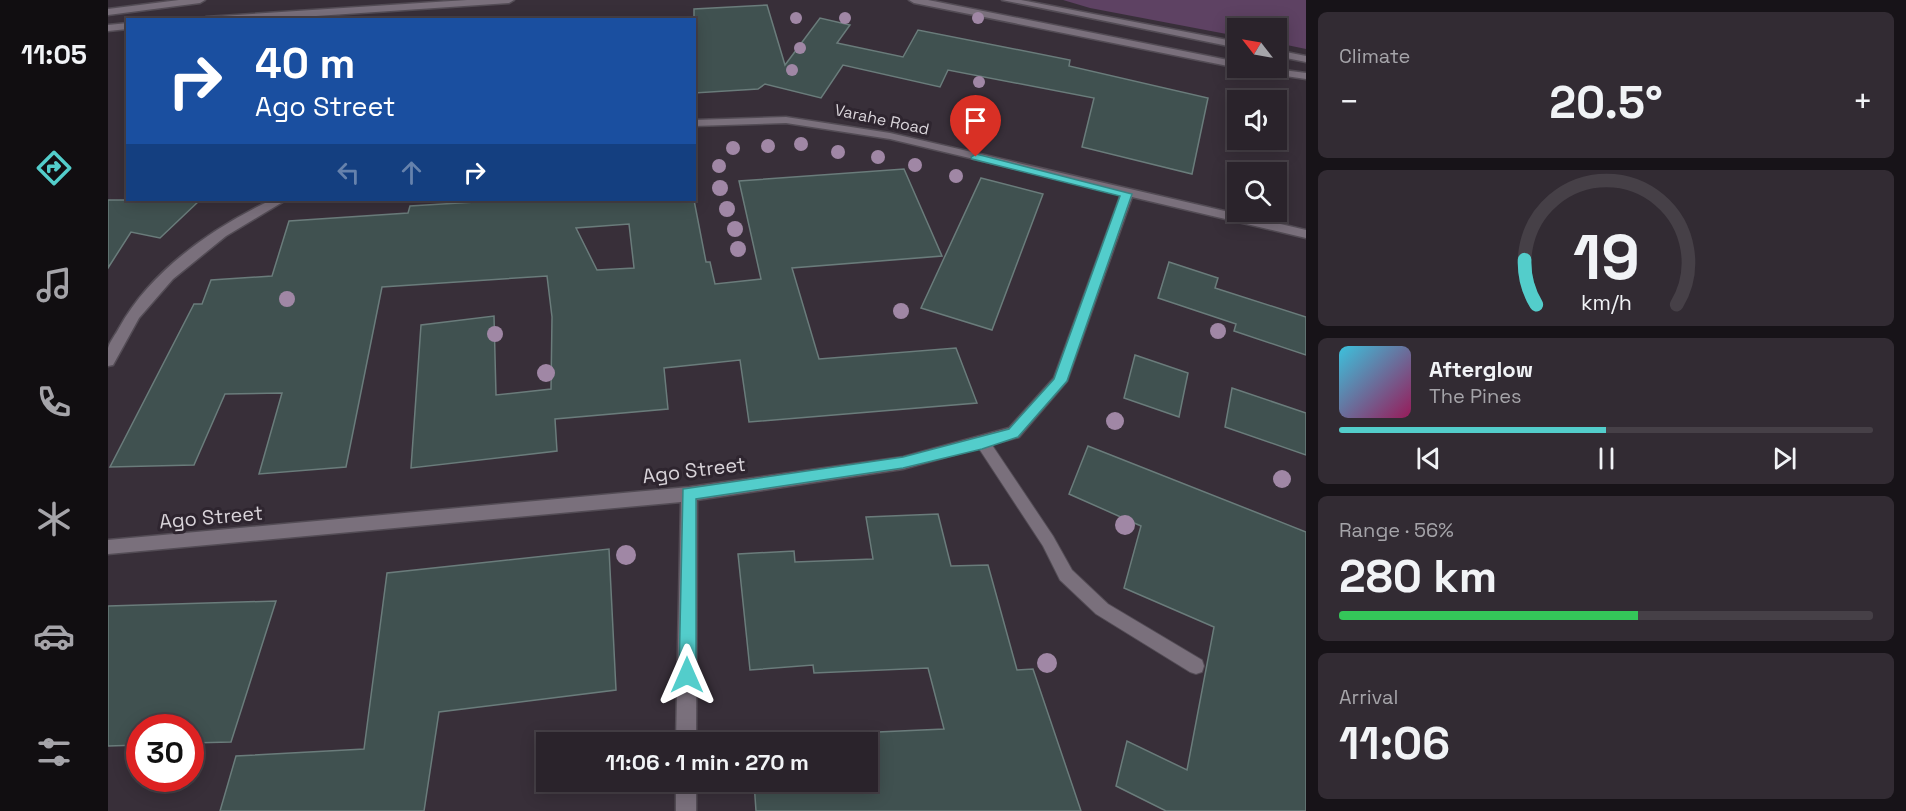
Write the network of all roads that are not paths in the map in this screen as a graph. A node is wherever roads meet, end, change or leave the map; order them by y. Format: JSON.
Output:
{"nodes":[{"id":1,"x":199,"y":0,"type":"edge"},
{"id":2,"x":509,"y":0,"type":"edge"},
{"id":3,"x":914,"y":0,"type":"edge"},
{"id":4,"x":1007,"y":0,"type":"edge"},
{"id":5,"x":108,"y":1,"type":"edge"},
{"id":6,"x":108,"y":12,"type":"edge"},
{"id":7,"x":236,"y":18,"type":"edge"},
{"id":8,"x":126,"y":26,"type":"edge"},
{"id":9,"x":108,"y":28,"type":"edge"},
{"id":10,"x":1227,"y":43,"type":"edge"},
{"id":11,"x":1287,"y":55,"type":"edge"},
{"id":12,"x":1306,"y":59,"type":"edge"},
{"id":13,"x":1227,"y":62,"type":"edge"},
{"id":14,"x":1287,"y":73,"type":"edge"},
{"id":15,"x":1306,"y":76,"type":"edge"},
{"id":16,"x":696,"y":123,"type":"edge"},
{"id":17,"x":1126,"y":194,"type":"junction"},
{"id":18,"x":278,"y":201,"type":"edge"},
{"id":19,"x":1306,"y":234,"type":"edge"},
{"id":20,"x":108,"y":361,"type":"edge"},
{"id":21,"x":982,"y":443,"type":"junction"},
{"id":22,"x":689,"y":494,"type":"junction"},
{"id":23,"x":108,"y":547,"type":"edge"},
{"id":24,"x":1196,"y":666,"type":"dead end"},
{"id":25,"x":686,"y":732,"type":"edge"},
{"id":26,"x":686,"y":792,"type":"edge"},
{"id":27,"x":686,"y":811,"type":"edge"}],
"edges":[{"from":1,"to":5,"type":"street"},
{"from":1,"to":6,"type":"street"},
{"from":2,"to":7,"type":"street"},
{"from":3,"to":13,"type":"street"},
{"from":4,"to":10,"type":"street"},
{"from":8,"to":9,"type":"street"},
{"from":11,"to":12,"type":"street"},
{"from":14,"to":15,"type":"street"},
{"from":16,"to":17,"type":"street","name":"Varahe Road"},
{"from":17,"to":19,"type":"street","name":"Varahe Road"},
{"from":17,"to":21,"type":"street","name":"Ago Street"},
{"from":18,"to":20,"type":"street"},
{"from":21,"to":22,"type":"street","name":"Ago Street"},
{"from":21,"to":24,"type":"lane"},
{"from":22,"to":23,"type":"street","name":"Ago Street"},
{"from":22,"to":25,"type":"street"},
{"from":26,"to":27,"type":"street"}]}
